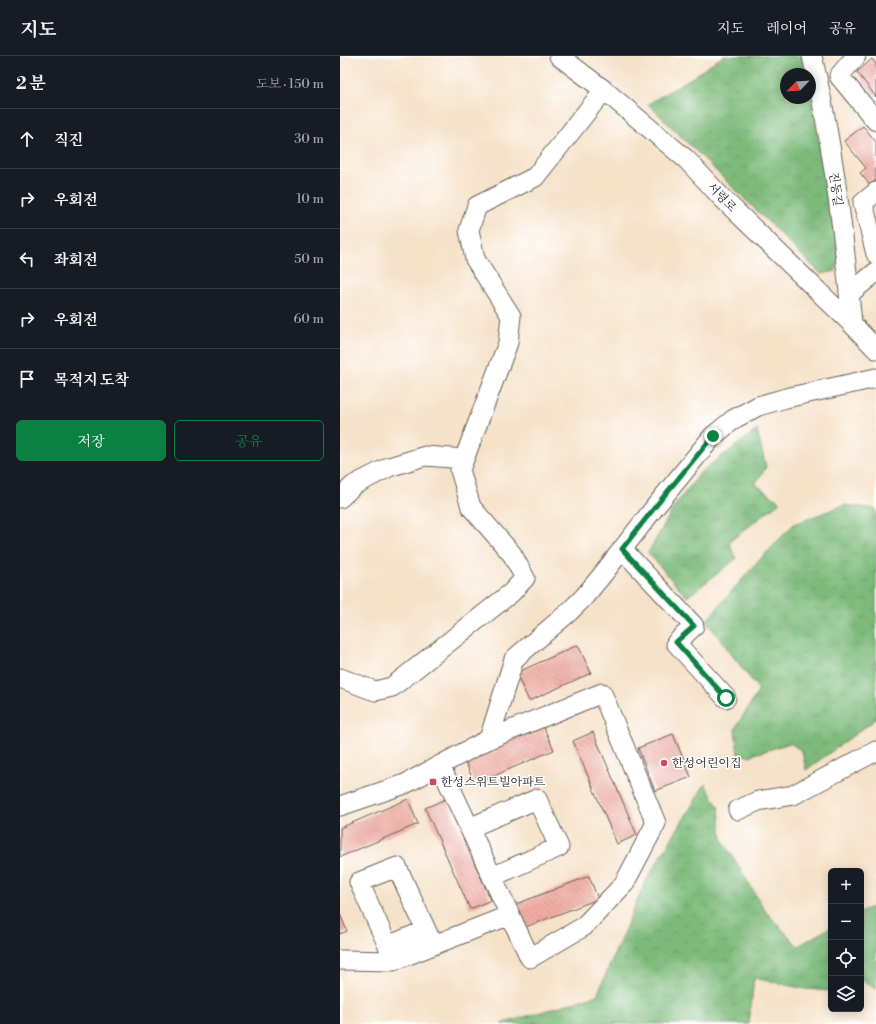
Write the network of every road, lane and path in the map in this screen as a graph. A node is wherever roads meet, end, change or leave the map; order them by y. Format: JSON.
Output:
{"nodes":[{"id":1,"x":559,"y":56,"type":"edge"},
{"id":2,"x":812,"y":56,"type":"edge"},
{"id":3,"x":856,"y":56,"type":"edge"},
{"id":4,"x":604,"y":90,"type":"junction"},
{"id":5,"x":876,"y":121,"type":"edge"},
{"id":6,"x":876,"y":192,"type":"edge"},
{"id":7,"x":876,"y":254,"type":"edge"},
{"id":8,"x":876,"y":272,"type":"edge"},
{"id":9,"x":849,"y":294,"type":"junction"},
{"id":10,"x":852,"y":324,"type":"junction"},
{"id":11,"x":876,"y":350,"type":"edge"},
{"id":12,"x":876,"y":378,"type":"edge"},
{"id":13,"x":464,"y":459,"type":"junction"},
{"id":14,"x":340,"y":498,"type":"edge"},
{"id":15,"x":622,"y":549,"type":"junction"},
{"id":16,"x":340,"y":678,"type":"edge"},
{"id":17,"x":726,"y":698,"type":"dead end"},
{"id":18,"x":489,"y":739,"type":"junction"},
{"id":19,"x":876,"y":751,"type":"edge"},
{"id":20,"x":440,"y":765,"type":"junction"},
{"id":21,"x":340,"y":806,"type":"edge"},
{"id":22,"x":738,"y":810,"type":"dead end"},
{"id":23,"x":469,"y":828,"type":"junction"},
{"id":24,"x":492,"y":877,"type":"junction"},
{"id":25,"x":510,"y":916,"type":"junction"},
{"id":26,"x":340,"y":960,"type":"edge"}],
"edges":[{"from":1,"to":4,"type":"street","name":"서령로"},
{"from":2,"to":9,"type":"street","name":"진동길"},
{"from":3,"to":5,"type":"street"},
{"from":4,"to":10,"type":"street","name":"서령로"},
{"from":4,"to":13,"type":"street"},
{"from":6,"to":7,"type":"street"},
{"from":8,"to":9,"type":"street"},
{"from":9,"to":10,"type":"street","name":"진동길"},
{"from":10,"to":11,"type":"street","name":"서령로"},
{"from":12,"to":15,"type":"street"},
{"from":13,"to":14,"type":"street"},
{"from":13,"to":16,"type":"street"},
{"from":15,"to":17,"type":"street"},
{"from":15,"to":18,"type":"street"},
{"from":18,"to":20,"type":"street"},
{"from":18,"to":25,"type":"street"},
{"from":19,"to":22,"type":"street"},
{"from":20,"to":21,"type":"street"},
{"from":20,"to":23,"type":"street"},
{"from":23,"to":24,"type":"street"},
{"from":23,"to":24,"type":"street"},
{"from":24,"to":25,"type":"street"},
{"from":25,"to":26,"type":"street"}]}
